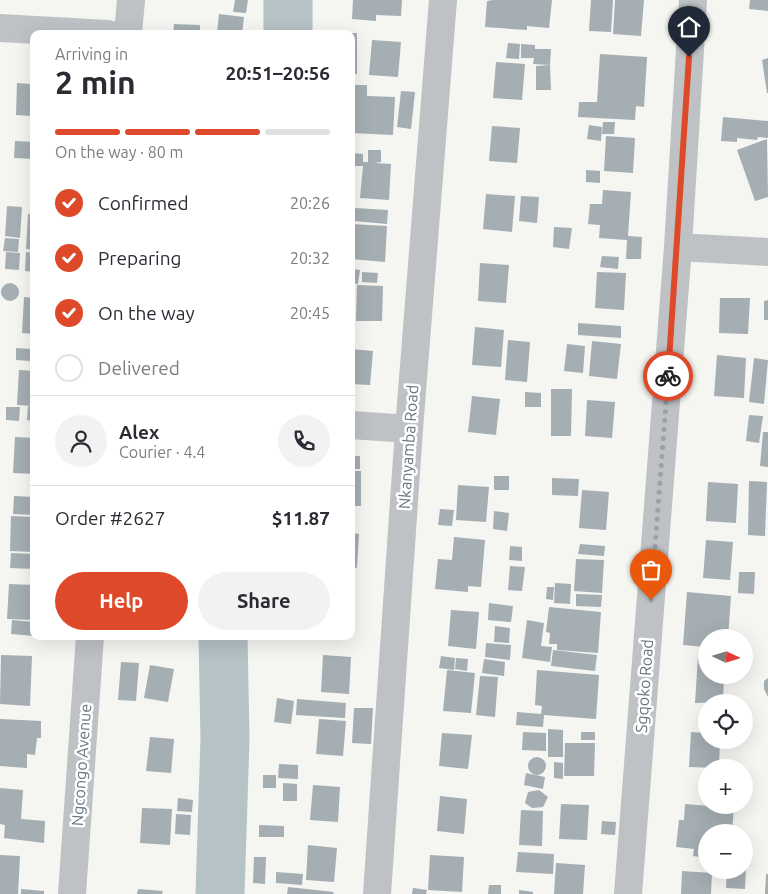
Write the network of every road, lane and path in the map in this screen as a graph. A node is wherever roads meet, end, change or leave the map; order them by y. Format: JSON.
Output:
{"nodes":[{"id":1,"x":131,"y":0,"type":"edge"},
{"id":2,"x":443,"y":0,"type":"edge"},
{"id":3,"x":693,"y":0,"type":"edge"},
{"id":4,"x":0,"y":28,"type":"edge"},
{"id":5,"x":36,"y":30,"type":"edge"},
{"id":6,"x":128,"y":30,"type":"edge"},
{"id":7,"x":678,"y":247,"type":"junction"},
{"id":8,"x":768,"y":252,"type":"edge"},
{"id":9,"x":355,"y":425,"type":"edge"},
{"id":10,"x":409,"y":429,"type":"junction"},
{"id":11,"x":90,"y":640,"type":"edge"},
{"id":12,"x":72,"y":894,"type":"edge"},
{"id":13,"x":377,"y":894,"type":"edge"},
{"id":14,"x":628,"y":894,"type":"edge"}],
"edges":[{"from":1,"to":6,"type":"street"},
{"from":2,"to":10,"type":"street","name":"Nkanyamba Road"},
{"from":3,"to":7,"type":"street","name":"Sgqoko Road"},
{"from":4,"to":5,"type":"street"},
{"from":7,"to":8,"type":"street"},
{"from":7,"to":14,"type":"street","name":"Sgqoko Road"},
{"from":9,"to":10,"type":"street"},
{"from":10,"to":13,"type":"street","name":"Nkanyamba Road"},
{"from":11,"to":12,"type":"street","name":"Ngcongo Avenue"}]}
